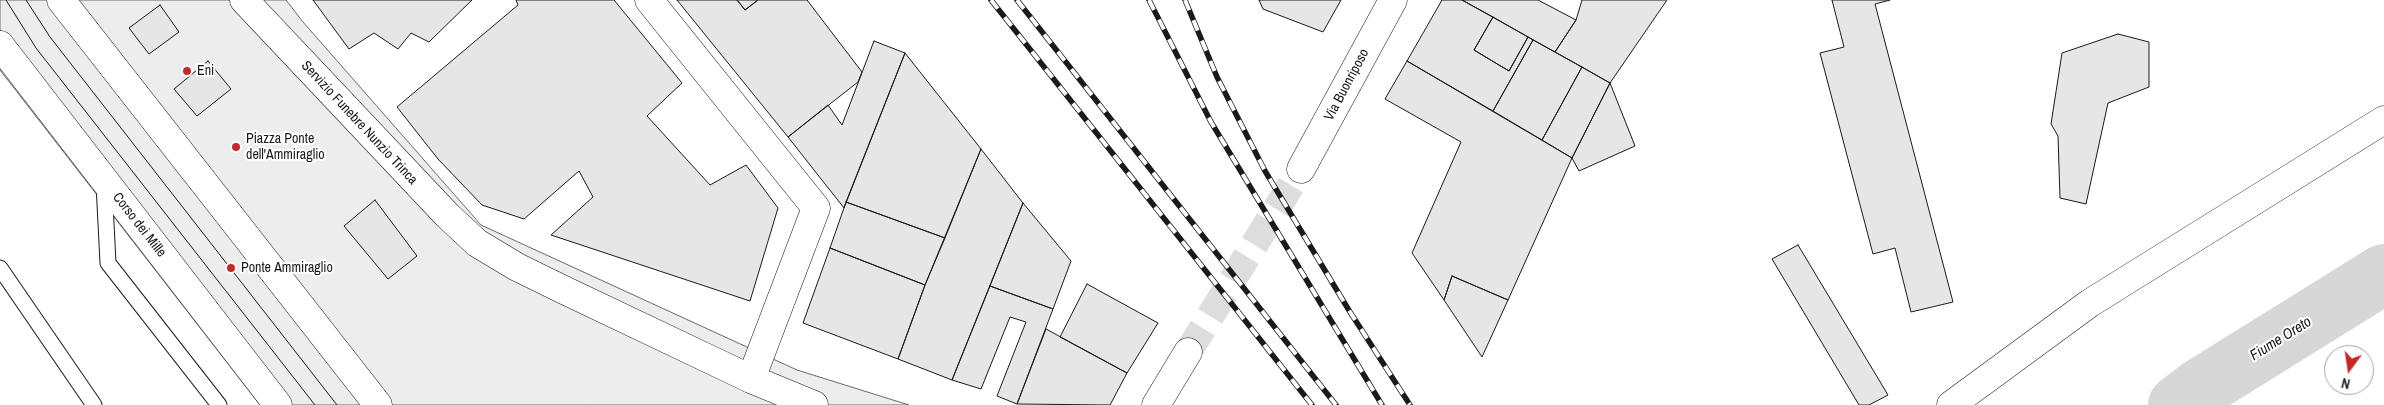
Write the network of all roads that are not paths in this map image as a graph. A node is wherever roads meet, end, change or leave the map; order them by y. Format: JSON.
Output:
{"nodes":[{"id":1,"x":61,"y":0,"type":"edge"},
{"id":2,"x":244,"y":0,"type":"edge"},
{"id":3,"x":649,"y":0,"type":"edge"},
{"id":4,"x":1393,"y":0,"type":"edge"},
{"id":5,"x":0,"y":45,"type":"edge"},
{"id":6,"x":2384,"y":120,"type":"edge"},
{"id":7,"x":1301,"y":169,"type":"tunnel mouth"},
{"id":8,"x":104,"y":180,"type":"junction"},
{"id":9,"x":0,"y":268,"type":"edge"},
{"id":10,"x":1188,"y":352,"type":"tunnel mouth"},
{"id":11,"x":751,"y":379,"type":"junction"},
{"id":12,"x":94,"y":405,"type":"edge"},
{"id":13,"x":219,"y":405,"type":"edge"},
{"id":14,"x":278,"y":405,"type":"edge"},
{"id":15,"x":378,"y":405,"type":"edge"},
{"id":16,"x":814,"y":405,"type":"edge"},
{"id":17,"x":1156,"y":405,"type":"edge"},
{"id":18,"x":1951,"y":405,"type":"edge"}],
"edges":[{"from":1,"to":15,"type":"street"},
{"from":2,"to":11,"type":"street","name":"Servizio Funebre Nunzio Trinca"},
{"from":3,"to":11,"type":"street"},
{"from":4,"to":7,"type":"street","name":"Via Buonriposo"},
{"from":5,"to":8,"type":"street","name":"Corso dei Mille"},
{"from":6,"to":18,"type":"street"},
{"from":8,"to":13,"type":"lane"},
{"from":8,"to":14,"type":"street","name":"Corso dei Mille"},
{"from":9,"to":12,"type":"lane"},
{"from":10,"to":17,"type":"street"},
{"from":11,"to":16,"type":"street","name":"Servizio Funebre Nunzio Trinca"}]}
